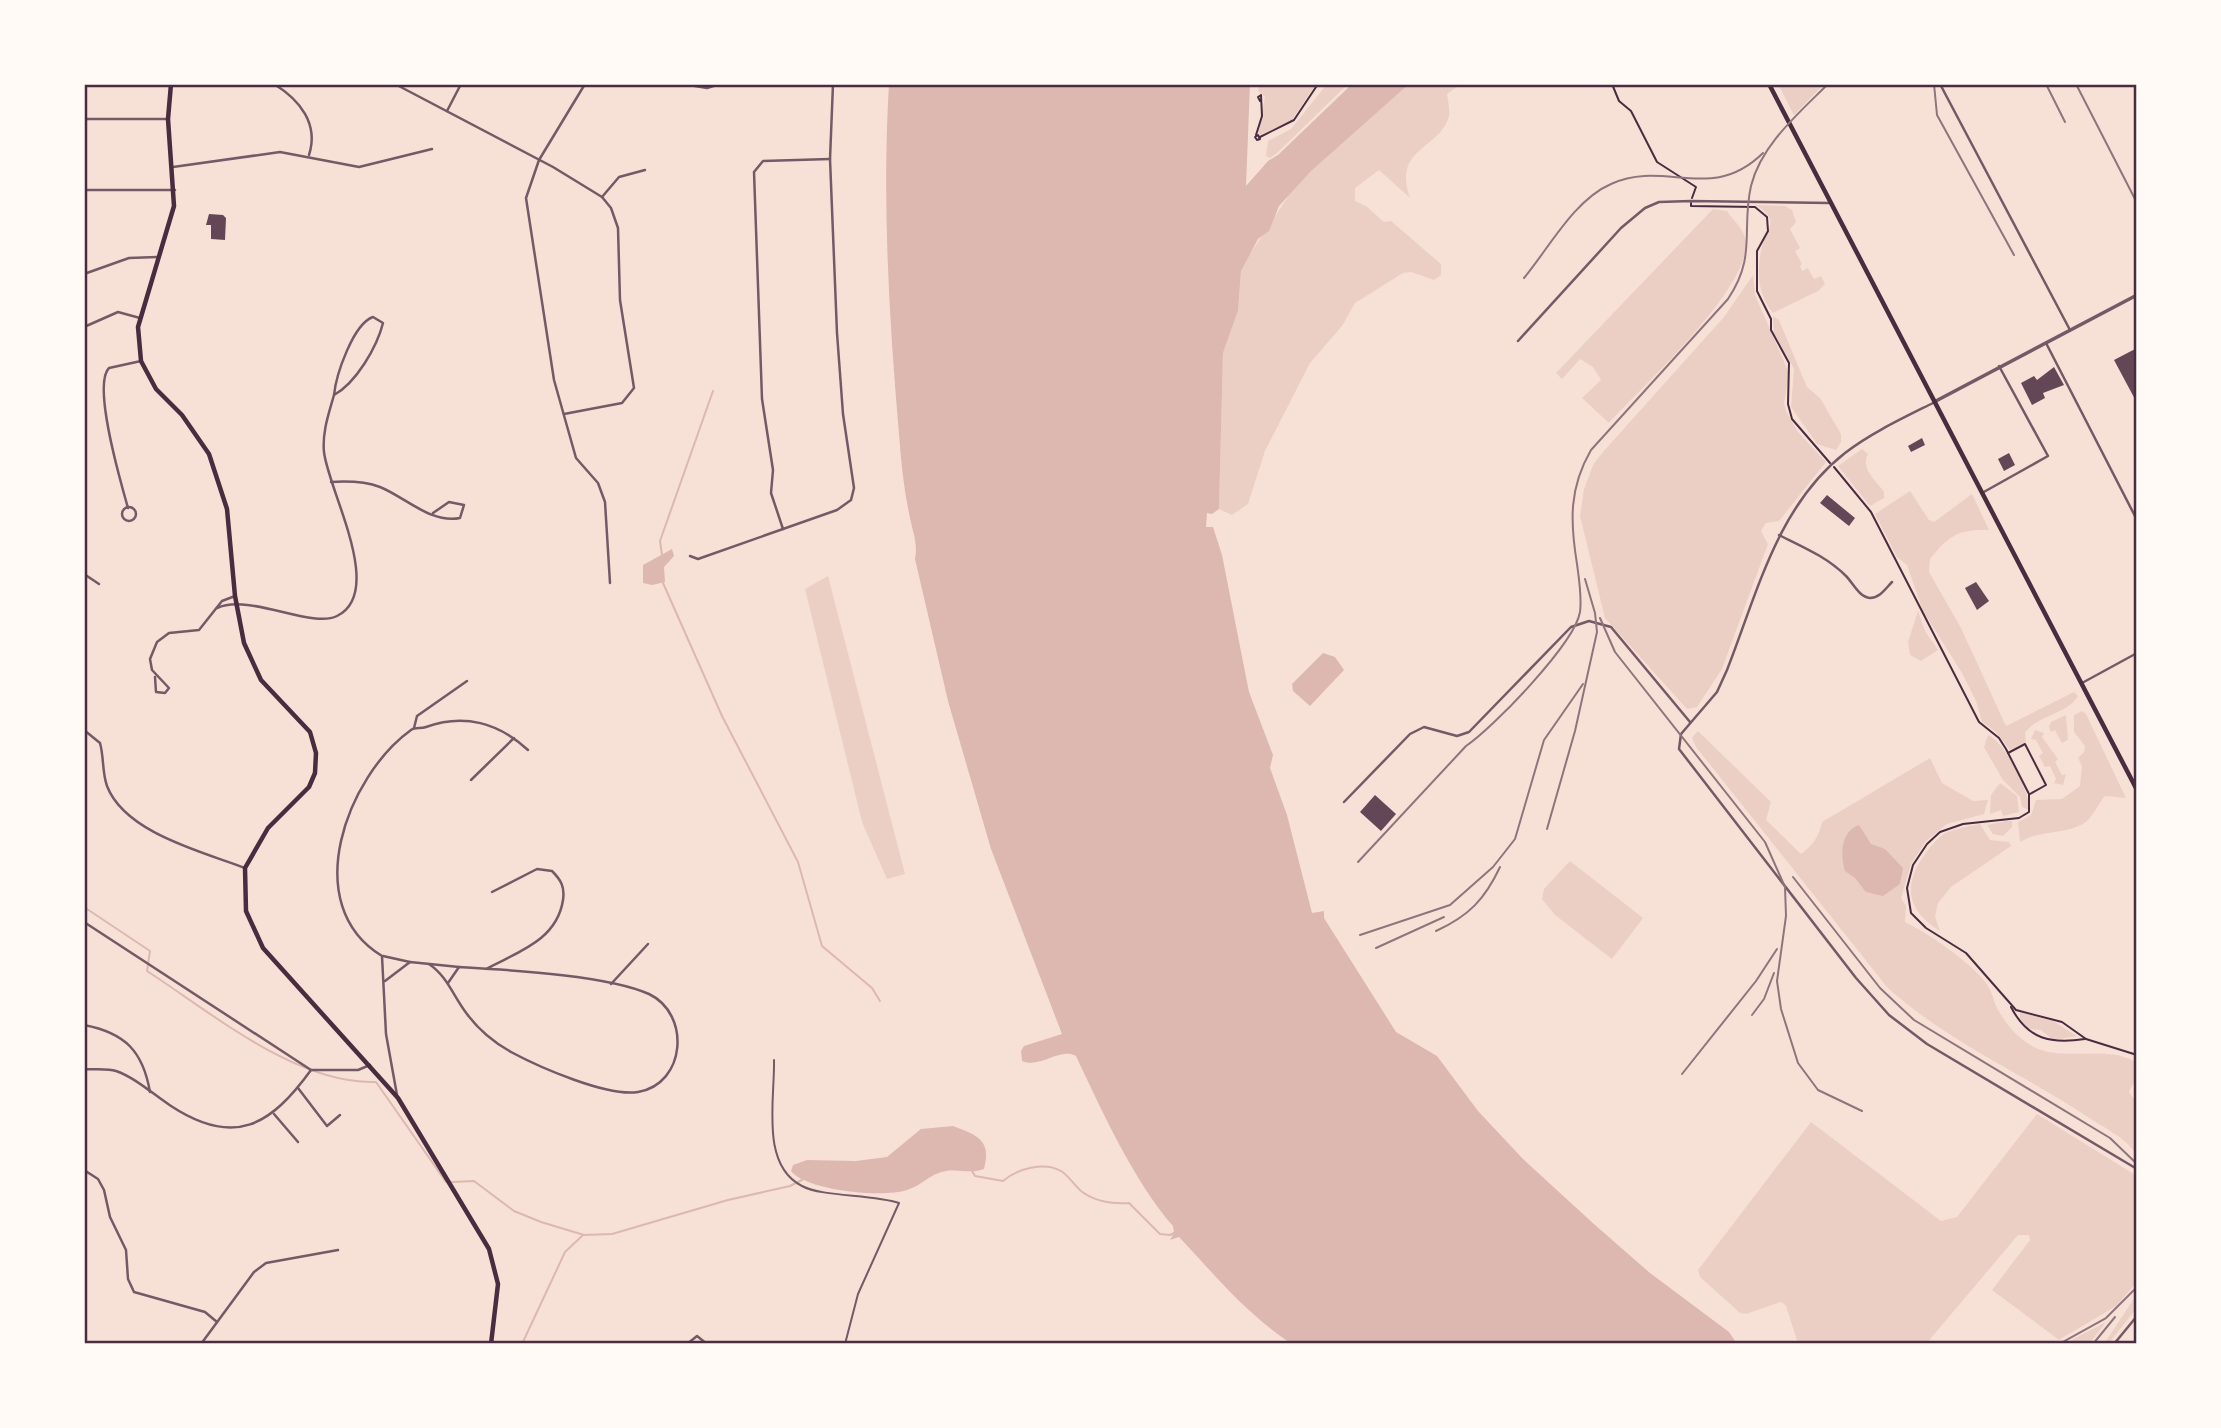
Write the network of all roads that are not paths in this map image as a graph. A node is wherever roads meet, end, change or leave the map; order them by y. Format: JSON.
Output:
{"nodes":[{"id":1,"x":171,"y":84,"type":"edge"},
{"id":2,"x":274,"y":84,"type":"edge"},
{"id":3,"x":395,"y":84,"type":"edge"},
{"id":4,"x":460,"y":84,"type":"edge"},
{"id":5,"x":584,"y":84,"type":"edge"},
{"id":6,"x":683,"y":84,"type":"edge"},
{"id":7,"x":720,"y":84,"type":"edge"},
{"id":8,"x":833,"y":84,"type":"edge"},
{"id":9,"x":1769,"y":84,"type":"edge"},
{"id":10,"x":1940,"y":84,"type":"edge"},
{"id":11,"x":447,"y":111,"type":"junction"},
{"id":12,"x":84,"y":119,"type":"edge"},
{"id":13,"x":169,"y":119,"type":"junction"},
{"id":14,"x":432,"y":149,"type":"dead end"},
{"id":15,"x":309,"y":155,"type":"junction"},
{"id":16,"x":830,"y":159,"type":"junction"},
{"id":17,"x":539,"y":160,"type":"junction"},
{"id":18,"x":173,"y":167,"type":"junction"},
{"id":19,"x":645,"y":170,"type":"dead end"},
{"id":20,"x":84,"y":190,"type":"edge"},
{"id":21,"x":175,"y":190,"type":"junction"},
{"id":22,"x":601,"y":197,"type":"junction"},
{"id":23,"x":1833,"y":203,"type":"junction"},
{"id":24,"x":160,"y":257,"type":"junction"},
{"id":25,"x":84,"y":274,"type":"edge"},
{"id":26,"x":2137,"y":295,"type":"edge"},
{"id":27,"x":140,"y":318,"type":"junction"},
{"id":28,"x":84,"y":327,"type":"edge"},
{"id":29,"x":2070,"y":330,"type":"junction"},
{"id":30,"x":1518,"y":341,"type":"dead end"},
{"id":31,"x":2046,"y":342,"type":"junction"},
{"id":32,"x":141,"y":360,"type":"junction"},
{"id":33,"x":1998,"y":366,"type":"junction"},
{"id":34,"x":334,"y":395,"type":"junction"},
{"id":35,"x":1934,"y":402,"type":"junction"},
{"id":36,"x":564,"y":414,"type":"junction"},
{"id":37,"x":331,"y":482,"type":"junction"},
{"id":38,"x":1982,"y":493,"type":"junction"},
{"id":39,"x":128,"y":508,"type":"dead end"},
{"id":40,"x":433,"y":513,"type":"junction"},
{"id":41,"x":2137,"y":520,"type":"edge"},
{"id":42,"x":783,"y":529,"type":"junction"},
{"id":43,"x":1779,"y":535,"type":"junction"},
{"id":44,"x":690,"y":556,"type":"dead end"},
{"id":45,"x":84,"y":574,"type":"edge"},
{"id":46,"x":1892,"y":582,"type":"dead end"},
{"id":47,"x":610,"y":583,"type":"dead end"},
{"id":48,"x":99,"y":584,"type":"dead end"},
{"id":49,"x":235,"y":596,"type":"junction"},
{"id":50,"x":236,"y":605,"type":"junction"},
{"id":51,"x":217,"y":608,"type":"junction"},
{"id":52,"x":2137,"y":653,"type":"edge"},
{"id":53,"x":155,"y":677,"type":"junction"},
{"id":54,"x":467,"y":681,"type":"dead end"},
{"id":55,"x":2082,"y":683,"type":"junction"},
{"id":56,"x":1690,"y":722,"type":"junction"},
{"id":57,"x":414,"y":728,"type":"junction"},
{"id":58,"x":84,"y":730,"type":"edge"},
{"id":59,"x":515,"y":738,"type":"junction"},
{"id":60,"x":528,"y":750,"type":"dead end"},
{"id":61,"x":471,"y":780,"type":"dead end"},
{"id":62,"x":2137,"y":790,"type":"edge"},
{"id":63,"x":1344,"y":802,"type":"dead end"},
{"id":64,"x":245,"y":868,"type":"junction"},
{"id":65,"x":492,"y":892,"type":"dead end"},
{"id":66,"x":84,"y":922,"type":"edge"},
{"id":67,"x":648,"y":944,"type":"dead end"},
{"id":68,"x":382,"y":956,"type":"junction"},
{"id":69,"x":410,"y":962,"type":"junction"},
{"id":70,"x":429,"y":964,"type":"junction"},
{"id":71,"x":459,"y":967,"type":"junction"},
{"id":72,"x":486,"y":969,"type":"junction"},
{"id":73,"x":385,"y":981,"type":"junction"},
{"id":74,"x":448,"y":983,"type":"junction"},
{"id":75,"x":611,"y":984,"type":"junction"},
{"id":76,"x":84,"y":1026,"type":"edge"},
{"id":77,"x":774,"y":1060,"type":"dead end"},
{"id":78,"x":370,"y":1065,"type":"junction"},
{"id":79,"x":84,"y":1069,"type":"edge"},
{"id":80,"x":311,"y":1070,"type":"junction"},
{"id":81,"x":298,"y":1088,"type":"junction"},
{"id":82,"x":150,"y":1092,"type":"junction"},
{"id":83,"x":398,"y":1098,"type":"junction"},
{"id":84,"x":274,"y":1114,"type":"junction"},
{"id":85,"x":340,"y":1115,"type":"dead end"},
{"id":86,"x":298,"y":1142,"type":"dead end"},
{"id":87,"x":2137,"y":1169,"type":"edge"},
{"id":88,"x":84,"y":1170,"type":"edge"},
{"id":89,"x":338,"y":1250,"type":"dead end"},
{"id":90,"x":2137,"y":1315,"type":"edge"},
{"id":91,"x":217,"y":1322,"type":"junction"},
{"id":92,"x":201,"y":1344,"type":"edge"},
{"id":93,"x":491,"y":1344,"type":"edge"},
{"id":94,"x":687,"y":1344,"type":"edge"},
{"id":95,"x":707,"y":1344,"type":"edge"},
{"id":96,"x":845,"y":1344,"type":"edge"},
{"id":97,"x":2113,"y":1344,"type":"edge"}],
"edges":[{"from":1,"to":13,"type":"main road"},
{"from":2,"to":15,"type":"street"},
{"from":3,"to":11,"type":"street"},
{"from":4,"to":11,"type":"street"},
{"from":5,"to":17,"type":"street"},
{"from":6,"to":7,"type":"street"},
{"from":8,"to":16,"type":"street"},
{"from":9,"to":23,"type":"main road"},
{"from":10,"to":29,"type":"street"},
{"from":11,"to":17,"type":"street"},
{"from":12,"to":13,"type":"street"},
{"from":13,"to":18,"type":"main road"},
{"from":14,"to":15,"type":"street"},
{"from":15,"to":18,"type":"street"},
{"from":16,"to":42,"type":"street"},
{"from":16,"to":42,"type":"street"},
{"from":17,"to":22,"type":"street"},
{"from":17,"to":36,"type":"street"},
{"from":18,"to":21,"type":"main road"},
{"from":19,"to":22,"type":"street"},
{"from":20,"to":21,"type":"street"},
{"from":21,"to":24,"type":"main road"},
{"from":22,"to":36,"type":"street"},
{"from":23,"to":30,"type":"street"},
{"from":23,"to":35,"type":"main road"},
{"from":24,"to":25,"type":"street"},
{"from":24,"to":27,"type":"main road"},
{"from":26,"to":29,"type":"street"},
{"from":27,"to":28,"type":"street"},
{"from":27,"to":32,"type":"main road"},
{"from":29,"to":31,"type":"street"},
{"from":31,"to":33,"type":"street"},
{"from":31,"to":41,"type":"street"},
{"from":32,"to":39,"type":"street"},
{"from":32,"to":49,"type":"main road"},
{"from":33,"to":35,"type":"street"},
{"from":33,"to":38,"type":"street"},
{"from":34,"to":34,"type":"street"},
{"from":34,"to":37,"type":"street"},
{"from":35,"to":38,"type":"main road"},
{"from":35,"to":43,"type":"street"},
{"from":36,"to":47,"type":"street"},
{"from":37,"to":40,"type":"street"},
{"from":37,"to":50,"type":"street"},
{"from":38,"to":55,"type":"main road"},
{"from":40,"to":40,"type":"street"},
{"from":42,"to":44,"type":"street"},
{"from":43,"to":46,"type":"street"},
{"from":43,"to":56,"type":"street"},
{"from":45,"to":48,"type":"street"},
{"from":49,"to":50,"type":"main road"},
{"from":49,"to":51,"type":"street"},
{"from":50,"to":51,"type":"street"},
{"from":50,"to":64,"type":"main road"},
{"from":51,"to":53,"type":"street"},
{"from":52,"to":55,"type":"street"},
{"from":53,"to":53,"type":"street"},
{"from":54,"to":57,"type":"street"},
{"from":55,"to":62,"type":"main road"},
{"from":56,"to":63,"type":"street"},
{"from":56,"to":87,"type":"street"},
{"from":57,"to":59,"type":"street"},
{"from":57,"to":68,"type":"street"},
{"from":58,"to":64,"type":"street"},
{"from":59,"to":60,"type":"street"},
{"from":59,"to":61,"type":"street"},
{"from":64,"to":78,"type":"main road"},
{"from":65,"to":72,"type":"street"},
{"from":66,"to":80,"type":"street"},
{"from":67,"to":75,"type":"street"},
{"from":68,"to":69,"type":"street"},
{"from":68,"to":73,"type":"street"},
{"from":69,"to":70,"type":"street"},
{"from":69,"to":73,"type":"street"},
{"from":70,"to":71,"type":"street"},
{"from":70,"to":74,"type":"street"},
{"from":71,"to":72,"type":"street"},
{"from":71,"to":74,"type":"street"},
{"from":72,"to":75,"type":"street"},
{"from":73,"to":83,"type":"street"},
{"from":74,"to":75,"type":"street"},
{"from":76,"to":82,"type":"street"},
{"from":77,"to":96,"type":"lane"},
{"from":78,"to":80,"type":"street"},
{"from":78,"to":83,"type":"main road"},
{"from":79,"to":82,"type":"street"},
{"from":80,"to":81,"type":"street"},
{"from":81,"to":84,"type":"street"},
{"from":81,"to":85,"type":"street"},
{"from":82,"to":84,"type":"street"},
{"from":83,"to":93,"type":"main road"},
{"from":84,"to":86,"type":"street"},
{"from":88,"to":91,"type":"street"},
{"from":89,"to":91,"type":"street"},
{"from":90,"to":97,"type":"street"},
{"from":91,"to":92,"type":"street"},
{"from":94,"to":95,"type":"street"}]}
